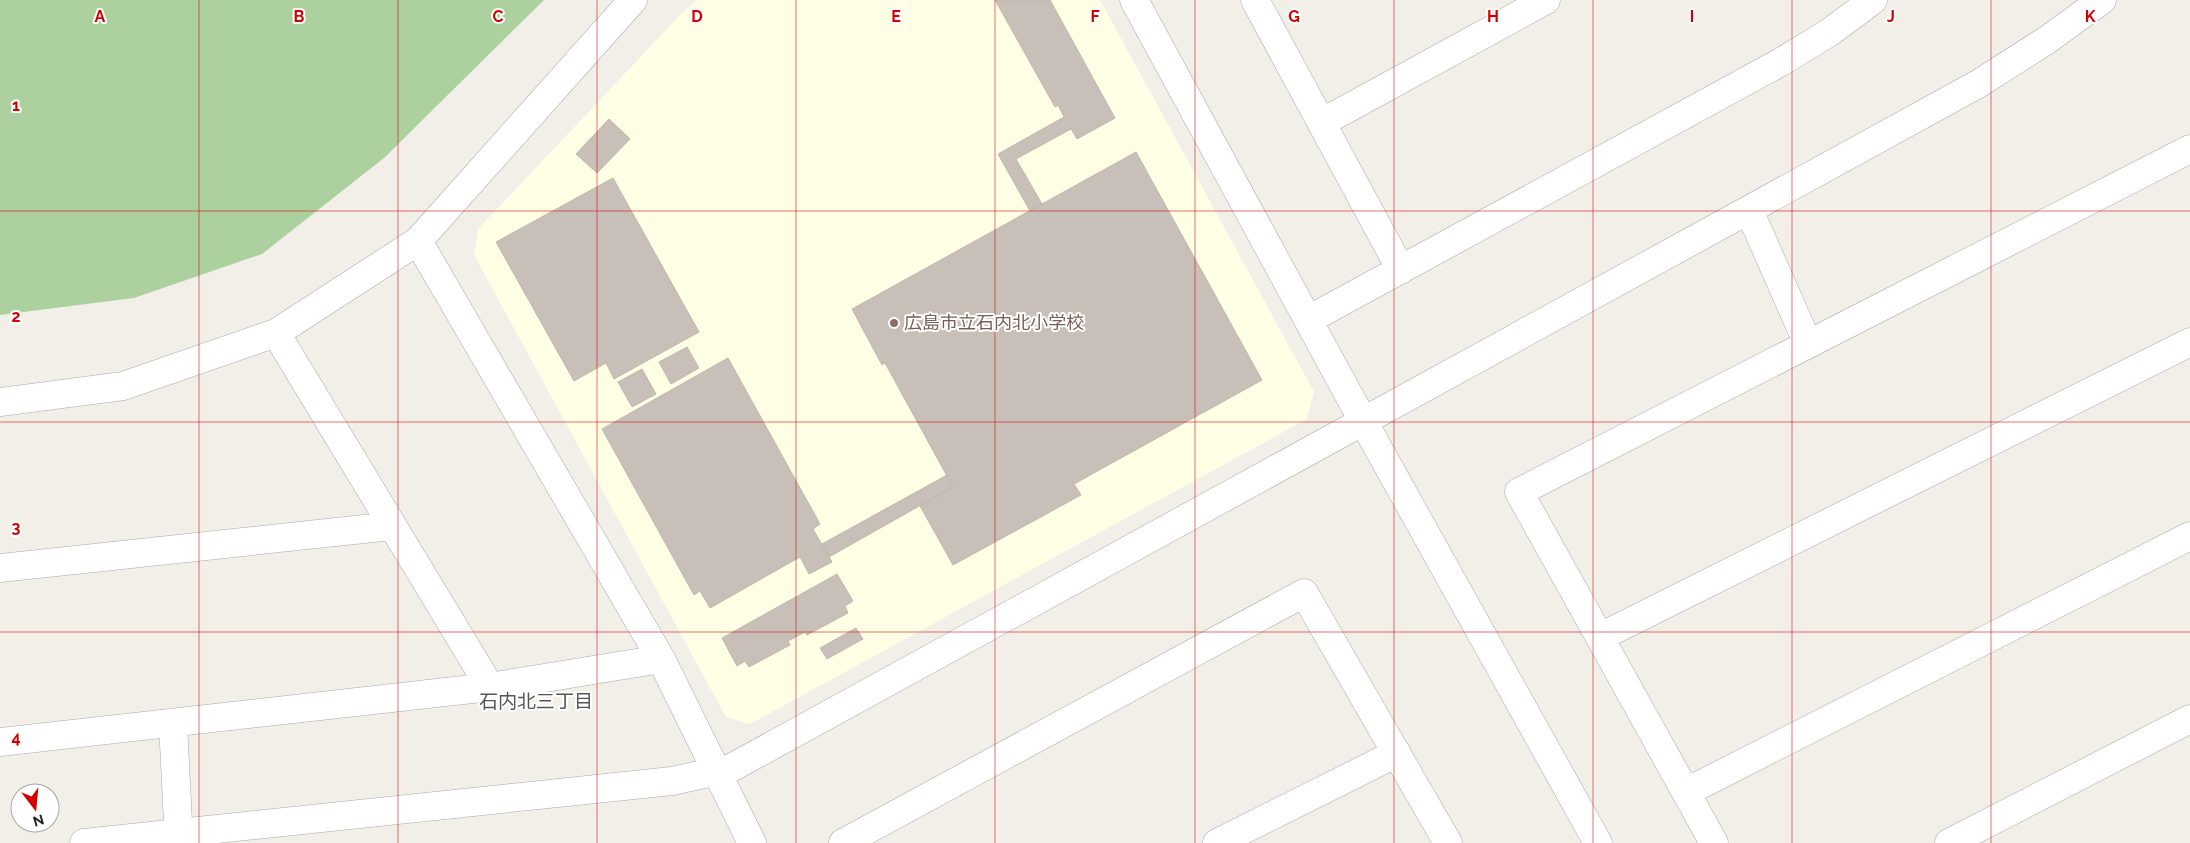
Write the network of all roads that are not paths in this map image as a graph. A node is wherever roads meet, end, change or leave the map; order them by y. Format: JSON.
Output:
{"nodes":[{"id":1,"x":633,"y":0,"type":"edge"},
{"id":2,"x":1134,"y":0,"type":"edge"},
{"id":3,"x":1255,"y":0,"type":"edge"},
{"id":4,"x":1546,"y":0,"type":"edge"},
{"id":5,"x":1873,"y":0,"type":"edge"},
{"id":6,"x":2102,"y":0,"type":"edge"},
{"id":7,"x":1321,"y":123,"type":"junction"},
{"id":8,"x":2190,"y":149,"type":"edge"},
{"id":9,"x":1749,"y":210,"type":"junction"},
{"id":10,"x":418,"y":241,"type":"junction"},
{"id":11,"x":1401,"y":270,"type":"junction"},
{"id":12,"x":1308,"y":320,"type":"junction"},
{"id":13,"x":276,"y":333,"type":"junction"},
{"id":14,"x":2190,"y":342,"type":"edge"},
{"id":15,"x":1808,"y":344,"type":"junction"},
{"id":16,"x":0,"y":402,"type":"edge"},
{"id":17,"x":1363,"y":421,"type":"junction"},
{"id":18,"x":392,"y":526,"type":"junction"},
{"id":19,"x":2190,"y":536,"type":"edge"},
{"id":20,"x":0,"y":568,"type":"edge"},
{"id":21,"x":1600,"y":638,"type":"junction"},
{"id":22,"x":661,"y":659,"type":"junction"},
{"id":23,"x":490,"y":687,"type":"junction"},
{"id":24,"x":2190,"y":719,"type":"edge"},
{"id":25,"x":173,"y":723,"type":"junction"},
{"id":26,"x":0,"y":742,"type":"edge"},
{"id":27,"x":1396,"y":753,"type":"junction"},
{"id":28,"x":716,"y":772,"type":"junction"},
{"id":29,"x":1686,"y":792,"type":"junction"},
{"id":30,"x":178,"y":838,"type":"edge"},
{"id":31,"x":84,"y":843,"type":"edge"},
{"id":32,"x":752,"y":843,"type":"edge"},
{"id":33,"x":843,"y":843,"type":"edge"},
{"id":34,"x":1218,"y":843,"type":"edge"},
{"id":35,"x":1448,"y":843,"type":"edge"},
{"id":36,"x":1598,"y":843,"type":"edge"},
{"id":37,"x":1714,"y":843,"type":"edge"},
{"id":38,"x":1949,"y":843,"type":"edge"}],
"edges":[{"from":1,"to":10,"type":"street"},
{"from":2,"to":12,"type":"street"},
{"from":3,"to":7,"type":"street"},
{"from":4,"to":7,"type":"street"},
{"from":5,"to":11,"type":"street"},
{"from":6,"to":9,"type":"street"},
{"from":7,"to":11,"type":"street"},
{"from":8,"to":15,"type":"street"},
{"from":9,"to":15,"type":"street"},
{"from":9,"to":17,"type":"street"},
{"from":10,"to":13,"type":"street"},
{"from":10,"to":22,"type":"street"},
{"from":11,"to":12,"type":"street"},
{"from":12,"to":17,"type":"street"},
{"from":13,"to":16,"type":"street"},
{"from":13,"to":18,"type":"street"},
{"from":14,"to":21,"type":"street"},
{"from":15,"to":21,"type":"street"},
{"from":17,"to":28,"type":"street"},
{"from":17,"to":36,"type":"street"},
{"from":18,"to":20,"type":"street"},
{"from":18,"to":23,"type":"street"},
{"from":19,"to":29,"type":"street"},
{"from":21,"to":29,"type":"street"},
{"from":22,"to":23,"type":"street"},
{"from":22,"to":28,"type":"street"},
{"from":23,"to":25,"type":"street"},
{"from":24,"to":38,"type":"street"},
{"from":25,"to":26,"type":"street"},
{"from":25,"to":30,"type":"street"},
{"from":27,"to":33,"type":"street"},
{"from":27,"to":34,"type":"street"},
{"from":27,"to":35,"type":"street"},
{"from":28,"to":30,"type":"street"},
{"from":28,"to":32,"type":"street"},
{"from":29,"to":37,"type":"street"},
{"from":30,"to":31,"type":"street"}]}
